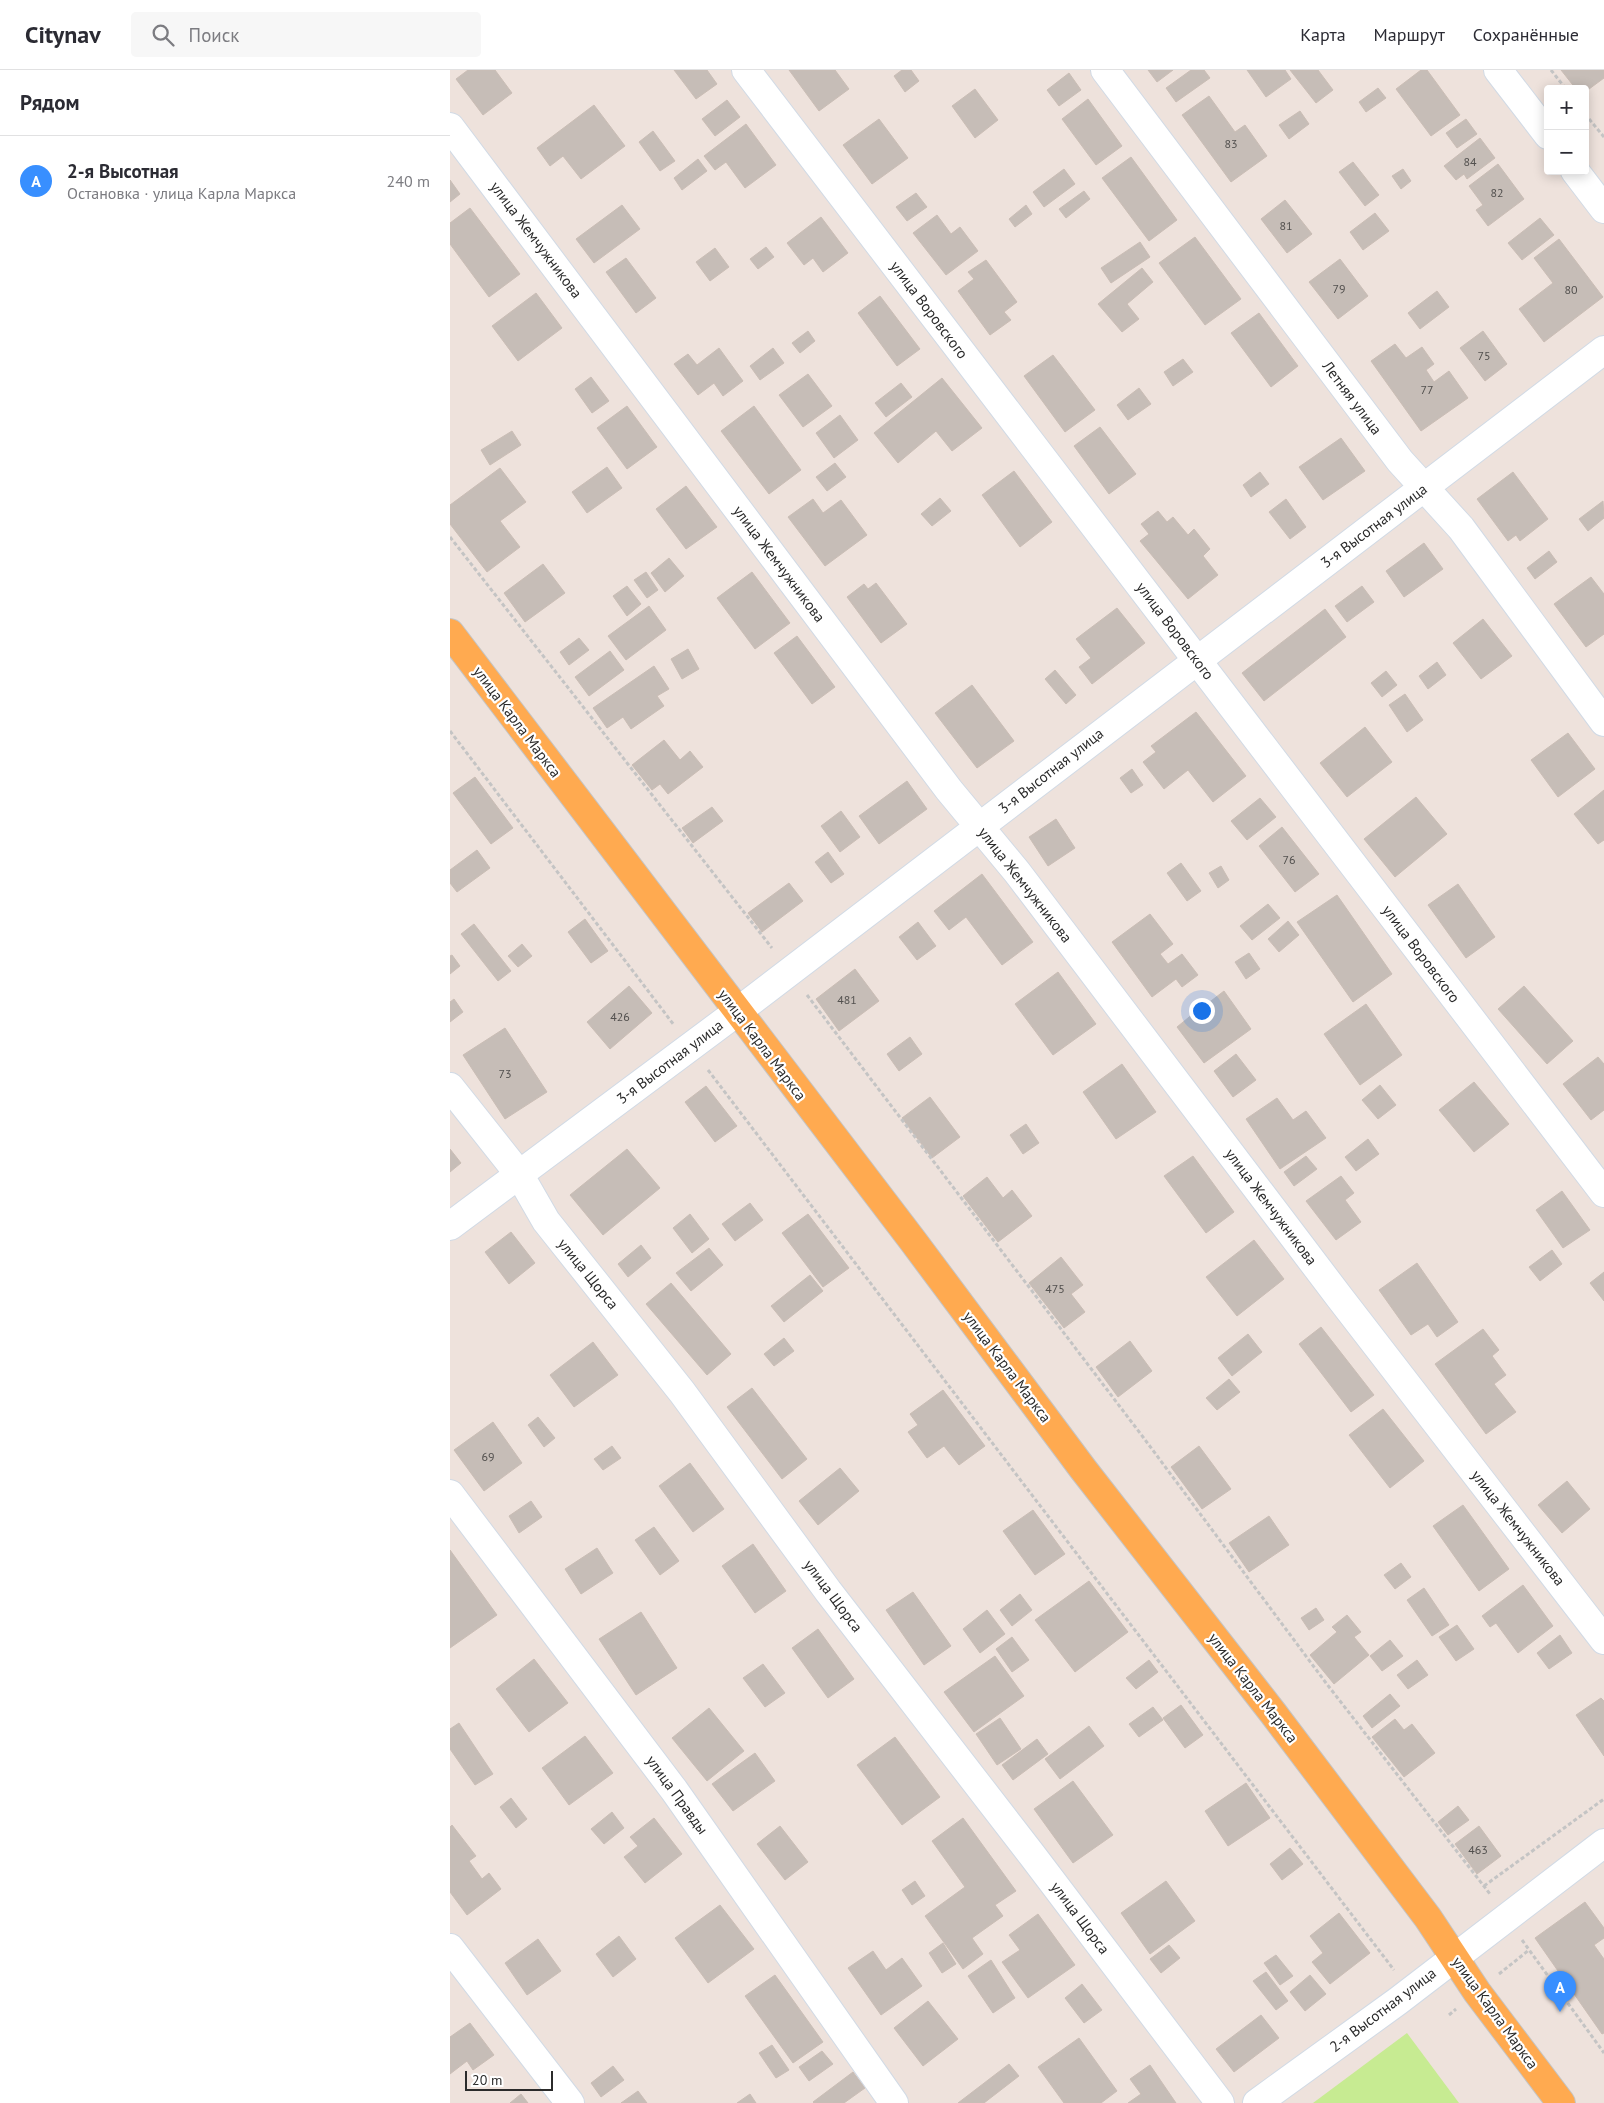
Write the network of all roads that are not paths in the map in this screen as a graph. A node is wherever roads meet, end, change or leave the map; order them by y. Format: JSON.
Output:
{"nodes":[{"id":1,"x":746,"y":70,"type":"edge"},
{"id":2,"x":1105,"y":70,"type":"edge"},
{"id":3,"x":1498,"y":70,"type":"edge"},
{"id":4,"x":450,"y":127,"type":"edge"},
{"id":5,"x":1544,"y":130,"type":"edge"},
{"id":6,"x":1578,"y":175,"type":"edge"},
{"id":7,"x":1604,"y":209,"type":"edge"},
{"id":8,"x":1604,"y":350,"type":"edge"},
{"id":9,"x":1424,"y":489,"type":"junction"},
{"id":10,"x":450,"y":633,"type":"edge"},
{"id":11,"x":1197,"y":659,"type":"junction"},
{"id":12,"x":1604,"y":722,"type":"edge"},
{"id":13,"x":980,"y":826,"type":"junction"},
{"id":14,"x":736,"y":1012,"type":"junction"},
{"id":15,"x":450,"y":1087,"type":"edge"},
{"id":16,"x":519,"y":1174,"type":"junction"},
{"id":17,"x":1604,"y":1194,"type":"edge"},
{"id":18,"x":450,"y":1226,"type":"edge"},
{"id":19,"x":450,"y":1494,"type":"edge"},
{"id":20,"x":1604,"y":1640,"type":"edge"},
{"id":21,"x":1604,"y":1843,"type":"edge"},
{"id":22,"x":450,"y":1948,"type":"edge"},
{"id":23,"x":1454,"y":1957,"type":"junction"},
{"id":24,"x":570,"y":2103,"type":"edge"},
{"id":25,"x":894,"y":2103,"type":"edge"},
{"id":26,"x":1220,"y":2103,"type":"edge"},
{"id":27,"x":1257,"y":2103,"type":"edge"},
{"id":28,"x":1561,"y":2103,"type":"edge"}],
"edges":[{"from":1,"to":11,"type":"street","name":"улица Воровского"},
{"from":2,"to":9,"type":"street","name":"Летняя улица"},
{"from":3,"to":5,"type":"street"},
{"from":4,"to":13,"type":"street","name":"улица Жемчужникова"},
{"from":6,"to":7,"type":"street"},
{"from":8,"to":9,"type":"street","name":"3-я Высотная улица"},
{"from":9,"to":11,"type":"street","name":"3-я Высотная улица"},
{"from":9,"to":12,"type":"street","name":"Летняя улица"},
{"from":10,"to":14,"type":"main road","name":"улица Карла Маркса"},
{"from":11,"to":13,"type":"street","name":"3-я Высотная улица"},
{"from":11,"to":17,"type":"street","name":"улица Воровского"},
{"from":13,"to":14,"type":"street","name":"3-я Высотная улица"},
{"from":13,"to":20,"type":"street","name":"улица Жемчужникова"},
{"from":14,"to":16,"type":"street","name":"3-я Высотная улица"},
{"from":14,"to":23,"type":"main road","name":"улица Карла Маркса"},
{"from":15,"to":16,"type":"street","name":"улица Щорса"},
{"from":16,"to":18,"type":"street","name":"3-я Высотная улица"},
{"from":16,"to":26,"type":"street","name":"улица Щорса"},
{"from":19,"to":25,"type":"street","name":"улица Правды"},
{"from":21,"to":23,"type":"street","name":"2-я Высотная улица"},
{"from":22,"to":24,"type":"street"},
{"from":23,"to":27,"type":"street","name":"2-я Высотная улица"},
{"from":23,"to":28,"type":"main road","name":"улица Карла Маркса"}]}
